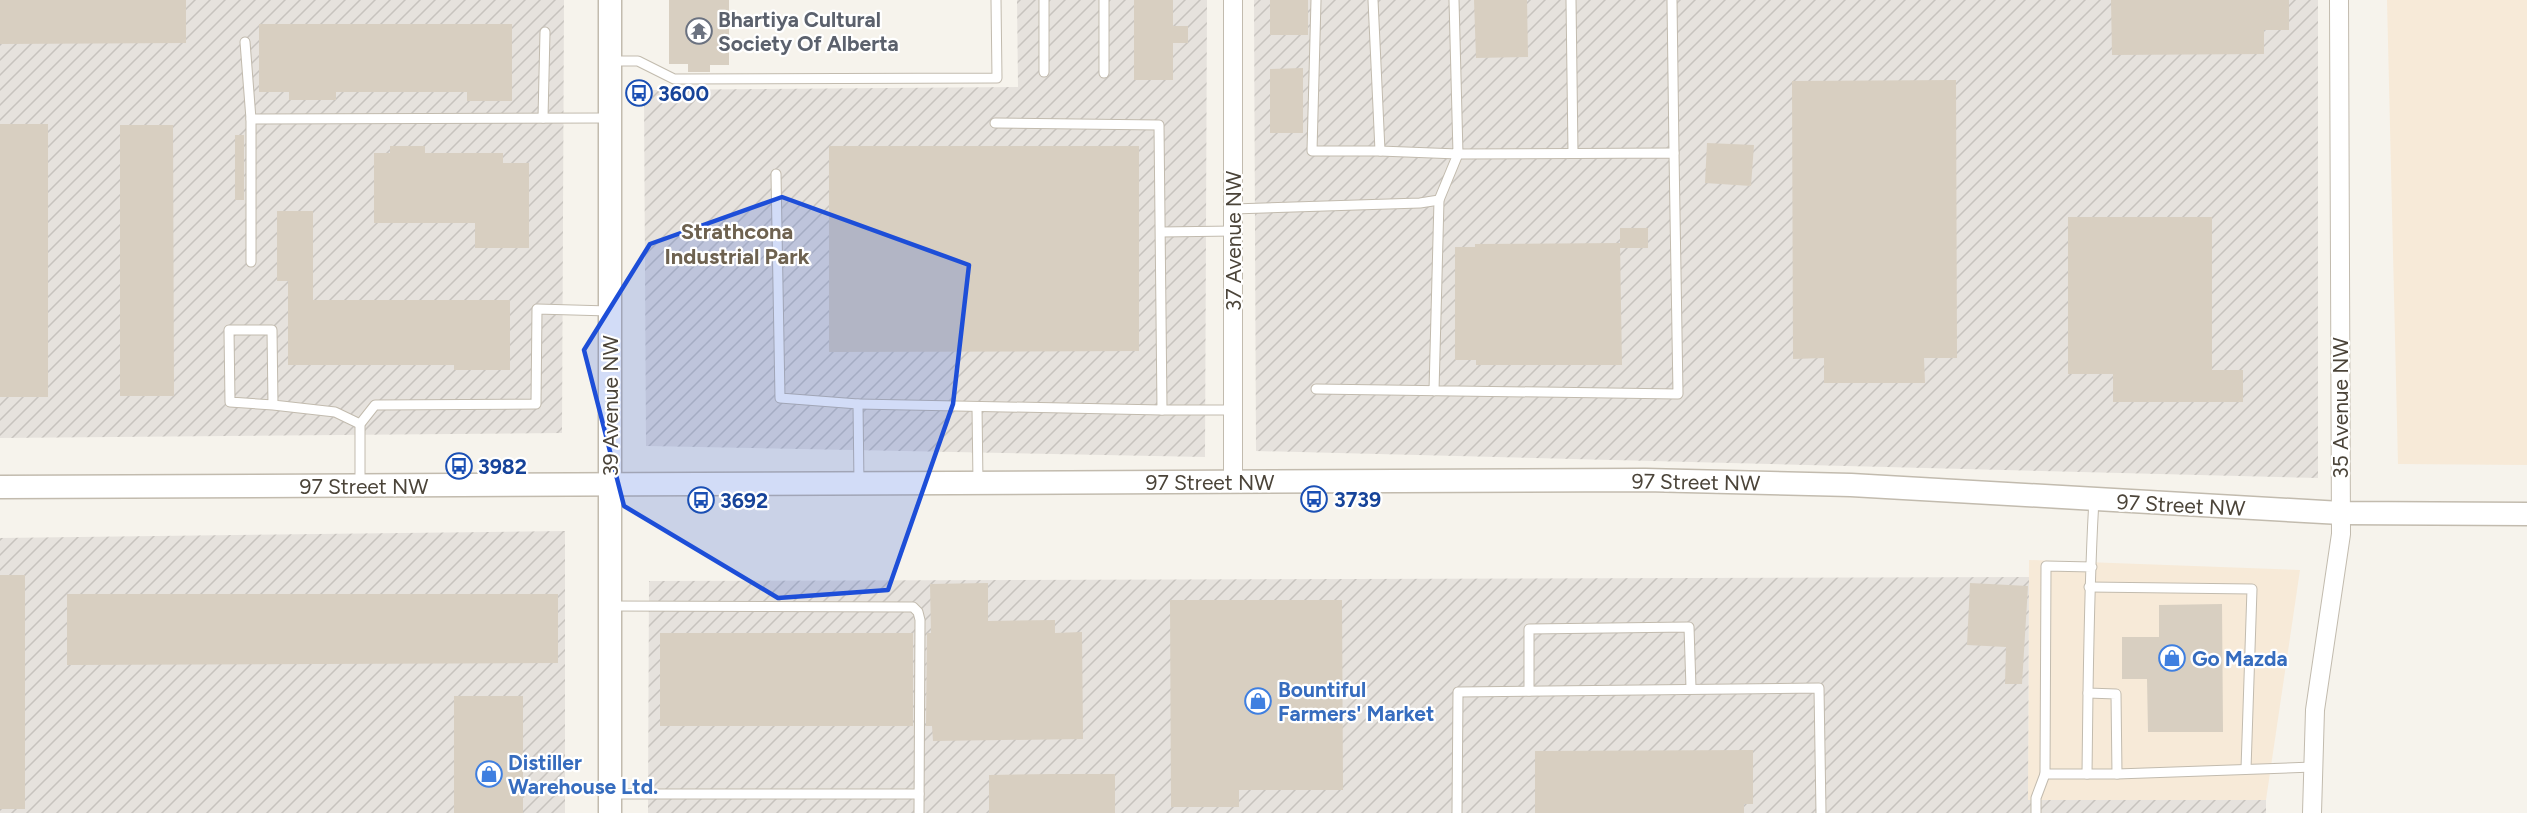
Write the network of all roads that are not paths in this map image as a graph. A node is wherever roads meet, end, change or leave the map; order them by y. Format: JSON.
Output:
{"nodes":[{"id":1,"x":610,"y":0,"type":"edge"},
{"id":2,"x":996,"y":0,"type":"edge"},
{"id":3,"x":1044,"y":0,"type":"edge"},
{"id":4,"x":1104,"y":0,"type":"edge"},
{"id":5,"x":1233,"y":0,"type":"edge"},
{"id":6,"x":1316,"y":0,"type":"edge"},
{"id":7,"x":1373,"y":0,"type":"edge"},
{"id":8,"x":1454,"y":0,"type":"edge"},
{"id":9,"x":1571,"y":0,"type":"edge"},
{"id":10,"x":1672,"y":0,"type":"edge"},
{"id":11,"x":2339,"y":0,"type":"edge"},
{"id":12,"x":545,"y":32,"type":"dead end"},
{"id":13,"x":245,"y":42,"type":"dead end"},
{"id":14,"x":610,"y":61,"type":"junction"},
{"id":15,"x":1044,"y":72,"type":"dead end"},
{"id":16,"x":1104,"y":73,"type":"dead end"},
{"id":17,"x":543,"y":118,"type":"junction"},
{"id":18,"x":610,"y":118,"type":"junction"},
{"id":19,"x":251,"y":119,"type":"junction"},
{"id":20,"x":995,"y":123,"type":"dead end"},
{"id":21,"x":1380,"y":151,"type":"junction"},
{"id":22,"x":1573,"y":153,"type":"junction"},
{"id":23,"x":1674,"y":153,"type":"junction"},
{"id":24,"x":1458,"y":154,"type":"junction"},
{"id":25,"x":776,"y":174,"type":"dead end"},
{"id":26,"x":1439,"y":200,"type":"junction"},
{"id":27,"x":1233,"y":208,"type":"junction"},
{"id":28,"x":1233,"y":231,"type":"junction"},
{"id":29,"x":1161,"y":232,"type":"junction"},
{"id":30,"x":251,"y":262,"type":"dead end"},
{"id":31,"x":610,"y":311,"type":"junction"},
{"id":32,"x":1316,"y":389,"type":"dead end"},
{"id":33,"x":1434,"y":391,"type":"junction"},
{"id":34,"x":858,"y":404,"type":"junction"},
{"id":35,"x":273,"y":405,"type":"junction"},
{"id":36,"x":976,"y":407,"type":"junction"},
{"id":37,"x":1162,"y":410,"type":"junction"},
{"id":38,"x":1233,"y":410,"type":"junction"},
{"id":39,"x":360,"y":424,"type":"junction"},
{"id":40,"x":1233,"y":481,"type":"junction"},
{"id":41,"x":978,"y":483,"type":"junction"},
{"id":42,"x":859,"y":484,"type":"junction"},
{"id":43,"x":360,"y":486,"type":"junction"},
{"id":44,"x":610,"y":486,"type":"junction"},
{"id":45,"x":0,"y":487,"type":"edge"},
{"id":46,"x":2094,"y":500,"type":"junction"},
{"id":47,"x":2341,"y":513,"type":"junction"},
{"id":48,"x":2527,"y":514,"type":"edge"},
{"id":49,"x":2092,"y":567,"type":"junction"},
{"id":50,"x":2089,"y":587,"type":"junction"},
{"id":51,"x":610,"y":606,"type":"junction"},
{"id":52,"x":1691,"y":688,"type":"junction"},
{"id":53,"x":1529,"y":691,"type":"junction"},
{"id":54,"x":2088,"y":693,"type":"junction"},
{"id":55,"x":2313,"y":767,"type":"junction"},
{"id":56,"x":2246,"y":769,"type":"junction"},
{"id":57,"x":2045,"y":774,"type":"junction"},
{"id":58,"x":2087,"y":774,"type":"junction"},
{"id":59,"x":2117,"y":774,"type":"junction"},
{"id":60,"x":919,"y":794,"type":"junction"},
{"id":61,"x":610,"y":803,"type":"edge"},
{"id":62,"x":919,"y":813,"type":"edge"},
{"id":63,"x":1457,"y":813,"type":"edge"},
{"id":64,"x":1821,"y":813,"type":"edge"},
{"id":65,"x":2036,"y":813,"type":"edge"},
{"id":66,"x":2312,"y":813,"type":"edge"}],
"edges":[{"from":1,"to":14,"type":"street","name":"39 Avenue NW"},
{"from":2,"to":14,"type":"lane"},
{"from":3,"to":15,"type":"lane"},
{"from":4,"to":16,"type":"lane"},
{"from":5,"to":27,"type":"street","name":"37 Avenue NW"},
{"from":6,"to":21,"type":"lane"},
{"from":7,"to":21,"type":"lane"},
{"from":8,"to":24,"type":"lane"},
{"from":9,"to":22,"type":"lane"},
{"from":10,"to":23,"type":"lane"},
{"from":11,"to":47,"type":"street","name":"35 Avenue NW"},
{"from":12,"to":17,"type":"lane"},
{"from":13,"to":19,"type":"lane"},
{"from":14,"to":18,"type":"street","name":"39 Avenue NW"},
{"from":17,"to":18,"type":"lane"},
{"from":17,"to":19,"type":"lane"},
{"from":18,"to":31,"type":"street","name":"39 Avenue NW"},
{"from":19,"to":30,"type":"lane"},
{"from":20,"to":29,"type":"lane"},
{"from":21,"to":24,"type":"lane"},
{"from":22,"to":23,"type":"lane"},
{"from":22,"to":24,"type":"lane"},
{"from":23,"to":33,"type":"lane"},
{"from":24,"to":26,"type":"lane"},
{"from":25,"to":34,"type":"lane"},
{"from":26,"to":27,"type":"lane"},
{"from":26,"to":33,"type":"lane"},
{"from":27,"to":28,"type":"street","name":"37 Avenue NW"},
{"from":28,"to":29,"type":"lane"},
{"from":28,"to":38,"type":"street","name":"37 Avenue NW"},
{"from":29,"to":37,"type":"lane"},
{"from":31,"to":39,"type":"lane"},
{"from":31,"to":44,"type":"street","name":"39 Avenue NW"},
{"from":32,"to":33,"type":"lane"},
{"from":34,"to":36,"type":"lane"},
{"from":34,"to":42,"type":"lane"},
{"from":35,"to":35,"type":"lane"},
{"from":35,"to":39,"type":"lane"},
{"from":36,"to":37,"type":"lane"},
{"from":36,"to":41,"type":"lane"},
{"from":37,"to":38,"type":"lane"},
{"from":38,"to":40,"type":"street","name":"37 Avenue NW"},
{"from":39,"to":43,"type":"lane"},
{"from":40,"to":41,"type":"street","name":"97 Street NW"},
{"from":40,"to":46,"type":"street","name":"97 Street NW"},
{"from":41,"to":42,"type":"street","name":"97 Street NW"},
{"from":42,"to":44,"type":"street","name":"97 Street NW"},
{"from":43,"to":44,"type":"street","name":"97 Street NW"},
{"from":43,"to":45,"type":"street","name":"97 Street NW"},
{"from":44,"to":51,"type":"street","name":"39 Avenue NW"},
{"from":46,"to":47,"type":"street","name":"97 Street NW"},
{"from":46,"to":49,"type":"lane"},
{"from":47,"to":48,"type":"street","name":"97 Street NW"},
{"from":47,"to":55,"type":"street","name":"35 Avenue NW"},
{"from":49,"to":50,"type":"lane"},
{"from":49,"to":57,"type":"lane"},
{"from":50,"to":54,"type":"lane"},
{"from":50,"to":56,"type":"lane"},
{"from":51,"to":60,"type":"lane"},
{"from":51,"to":61,"type":"street","name":"39 Avenue NW"},
{"from":52,"to":53,"type":"lane"},
{"from":52,"to":53,"type":"lane"},
{"from":52,"to":64,"type":"lane"},
{"from":53,"to":63,"type":"lane"},
{"from":54,"to":58,"type":"lane"},
{"from":54,"to":59,"type":"lane"},
{"from":55,"to":56,"type":"lane"},
{"from":55,"to":66,"type":"street","name":"35 Avenue NW"},
{"from":56,"to":59,"type":"lane"},
{"from":57,"to":58,"type":"lane"},
{"from":57,"to":65,"type":"lane"},
{"from":58,"to":59,"type":"lane"},
{"from":60,"to":61,"type":"lane"},
{"from":60,"to":62,"type":"lane"}]}
